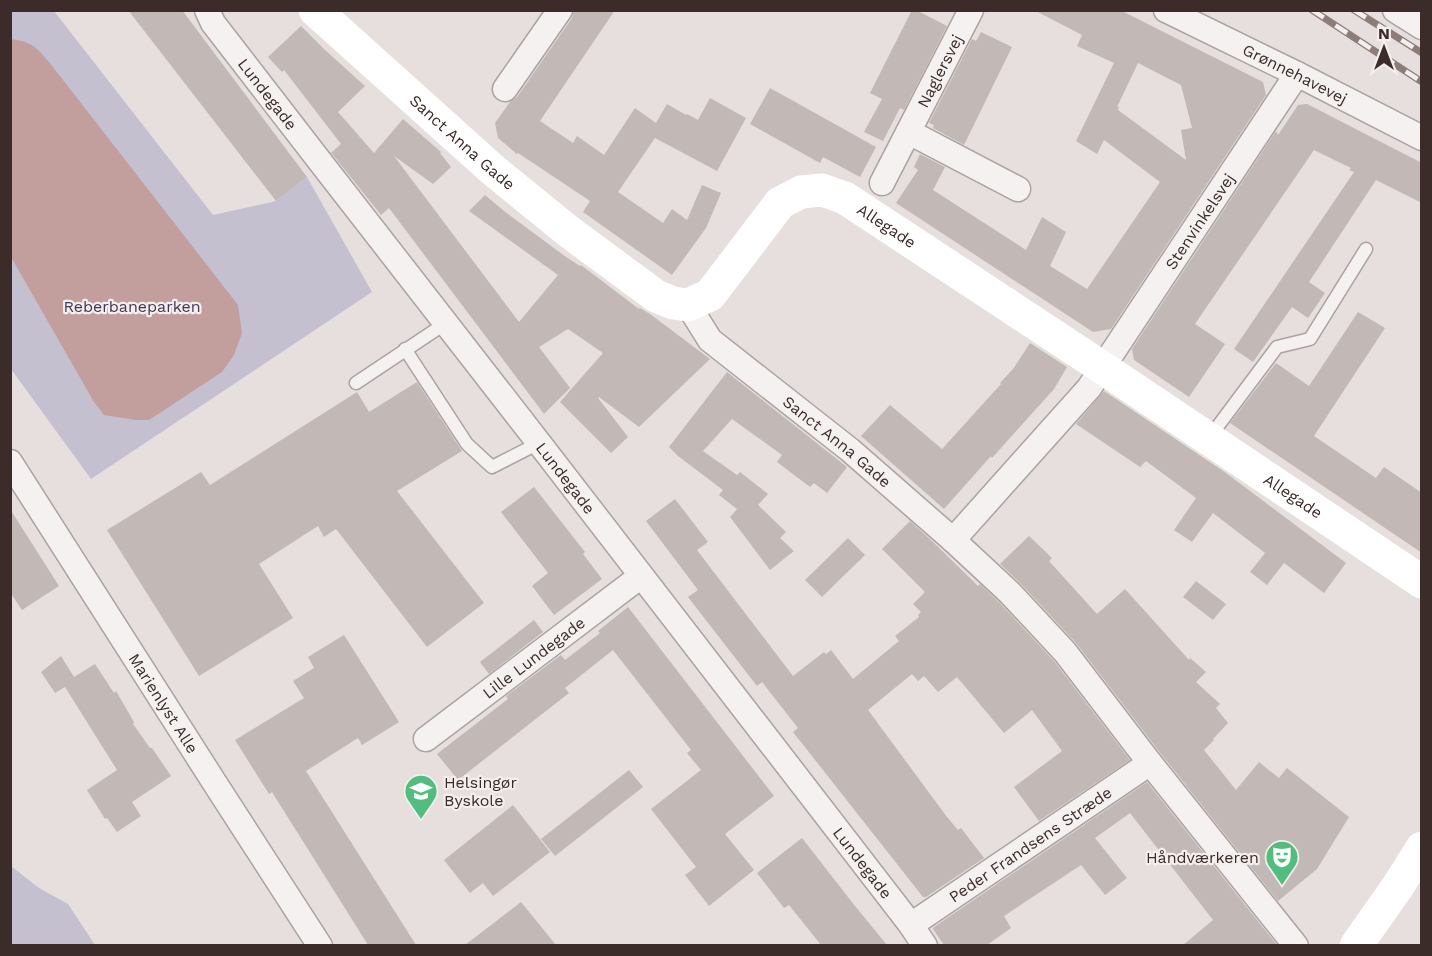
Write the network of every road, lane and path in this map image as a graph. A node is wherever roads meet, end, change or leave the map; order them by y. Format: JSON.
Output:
{"nodes":[{"id":1,"x":207,"y":10,"type":"edge"},
{"id":2,"x":315,"y":10,"type":"edge"},
{"id":3,"x":560,"y":10,"type":"edge"},
{"id":4,"x":971,"y":10,"type":"edge"},
{"id":5,"x":1166,"y":10,"type":"edge"},
{"id":6,"x":1395,"y":10,"type":"edge"},
{"id":7,"x":1422,"y":27,"type":"edge"},
{"id":8,"x":1297,"y":74,"type":"junction"},
{"id":9,"x":506,"y":88,"type":"dead end"},
{"id":10,"x":909,"y":132,"type":"junction"},
{"id":11,"x":1422,"y":138,"type":"edge"},
{"id":12,"x":882,"y":183,"type":"dead end"},
{"id":13,"x":1018,"y":189,"type":"dead end"},
{"id":14,"x":1366,"y":249,"type":"dead end"},
{"id":15,"x":688,"y":304,"type":"junction"},
{"id":16,"x":446,"y":323,"type":"junction"},
{"id":17,"x":405,"y":350,"type":"junction"},
{"id":18,"x":1103,"y":368,"type":"junction"},
{"id":19,"x":356,"y":383,"type":"dead end"},
{"id":20,"x":1208,"y":439,"type":"junction"},
{"id":21,"x":540,"y":442,"type":"junction"},
{"id":22,"x":10,"y":462,"type":"edge"},
{"id":23,"x":953,"y":540,"type":"junction"},
{"id":24,"x":641,"y":576,"type":"junction"},
{"id":25,"x":1422,"y":582,"type":"edge"},
{"id":26,"x":426,"y":739,"type":"dead end"},
{"id":27,"x":1150,"y":763,"type":"junction"},
{"id":28,"x":1422,"y":848,"type":"edge"},
{"id":29,"x":911,"y":925,"type":"junction"},
{"id":30,"x":320,"y":945,"type":"edge"},
{"id":31,"x":925,"y":945,"type":"edge"},
{"id":32,"x":1296,"y":945,"type":"edge"},
{"id":33,"x":1356,"y":945,"type":"edge"}],
"edges":[{"from":1,"to":16,"type":"street","name":"Lundegade"},
{"from":2,"to":15,"type":"main road","name":"Sanct Anna Gade"},
{"from":3,"to":9,"type":"street"},
{"from":4,"to":10,"type":"street","name":"Naglersvej"},
{"from":5,"to":8,"type":"street","name":"Grønnehavevej"},
{"from":6,"to":7,"type":"street"},
{"from":8,"to":11,"type":"street","name":"Grønnehavevej"},
{"from":8,"to":18,"type":"street","name":"Stenvinkelsvej"},
{"from":10,"to":12,"type":"street","name":"Naglersvej"},
{"from":10,"to":13,"type":"street"},
{"from":14,"to":20,"type":"lane"},
{"from":15,"to":18,"type":"main road","name":"Allegade"},
{"from":15,"to":23,"type":"street","name":"Sanct Anna Gade"},
{"from":16,"to":17,"type":"lane"},
{"from":16,"to":21,"type":"street","name":"Lundegade"},
{"from":17,"to":19,"type":"lane"},
{"from":17,"to":21,"type":"lane"},
{"from":18,"to":20,"type":"main road","name":"Allegade"},
{"from":18,"to":23,"type":"street"},
{"from":20,"to":25,"type":"main road","name":"Allegade"},
{"from":21,"to":24,"type":"street","name":"Lundegade"},
{"from":22,"to":30,"type":"street","name":"Marienlyst Alle"},
{"from":23,"to":27,"type":"street","name":"Sanct Anna Gade"},
{"from":24,"to":26,"type":"street","name":"Lille Lundegade"},
{"from":24,"to":29,"type":"street","name":"Lundegade"},
{"from":27,"to":29,"type":"street","name":"Peder Frandsens Stræde"},
{"from":27,"to":32,"type":"street","name":"Sanct Anna Gade"},
{"from":28,"to":33,"type":"main road"},
{"from":29,"to":31,"type":"street","name":"Lundegade"}]}
